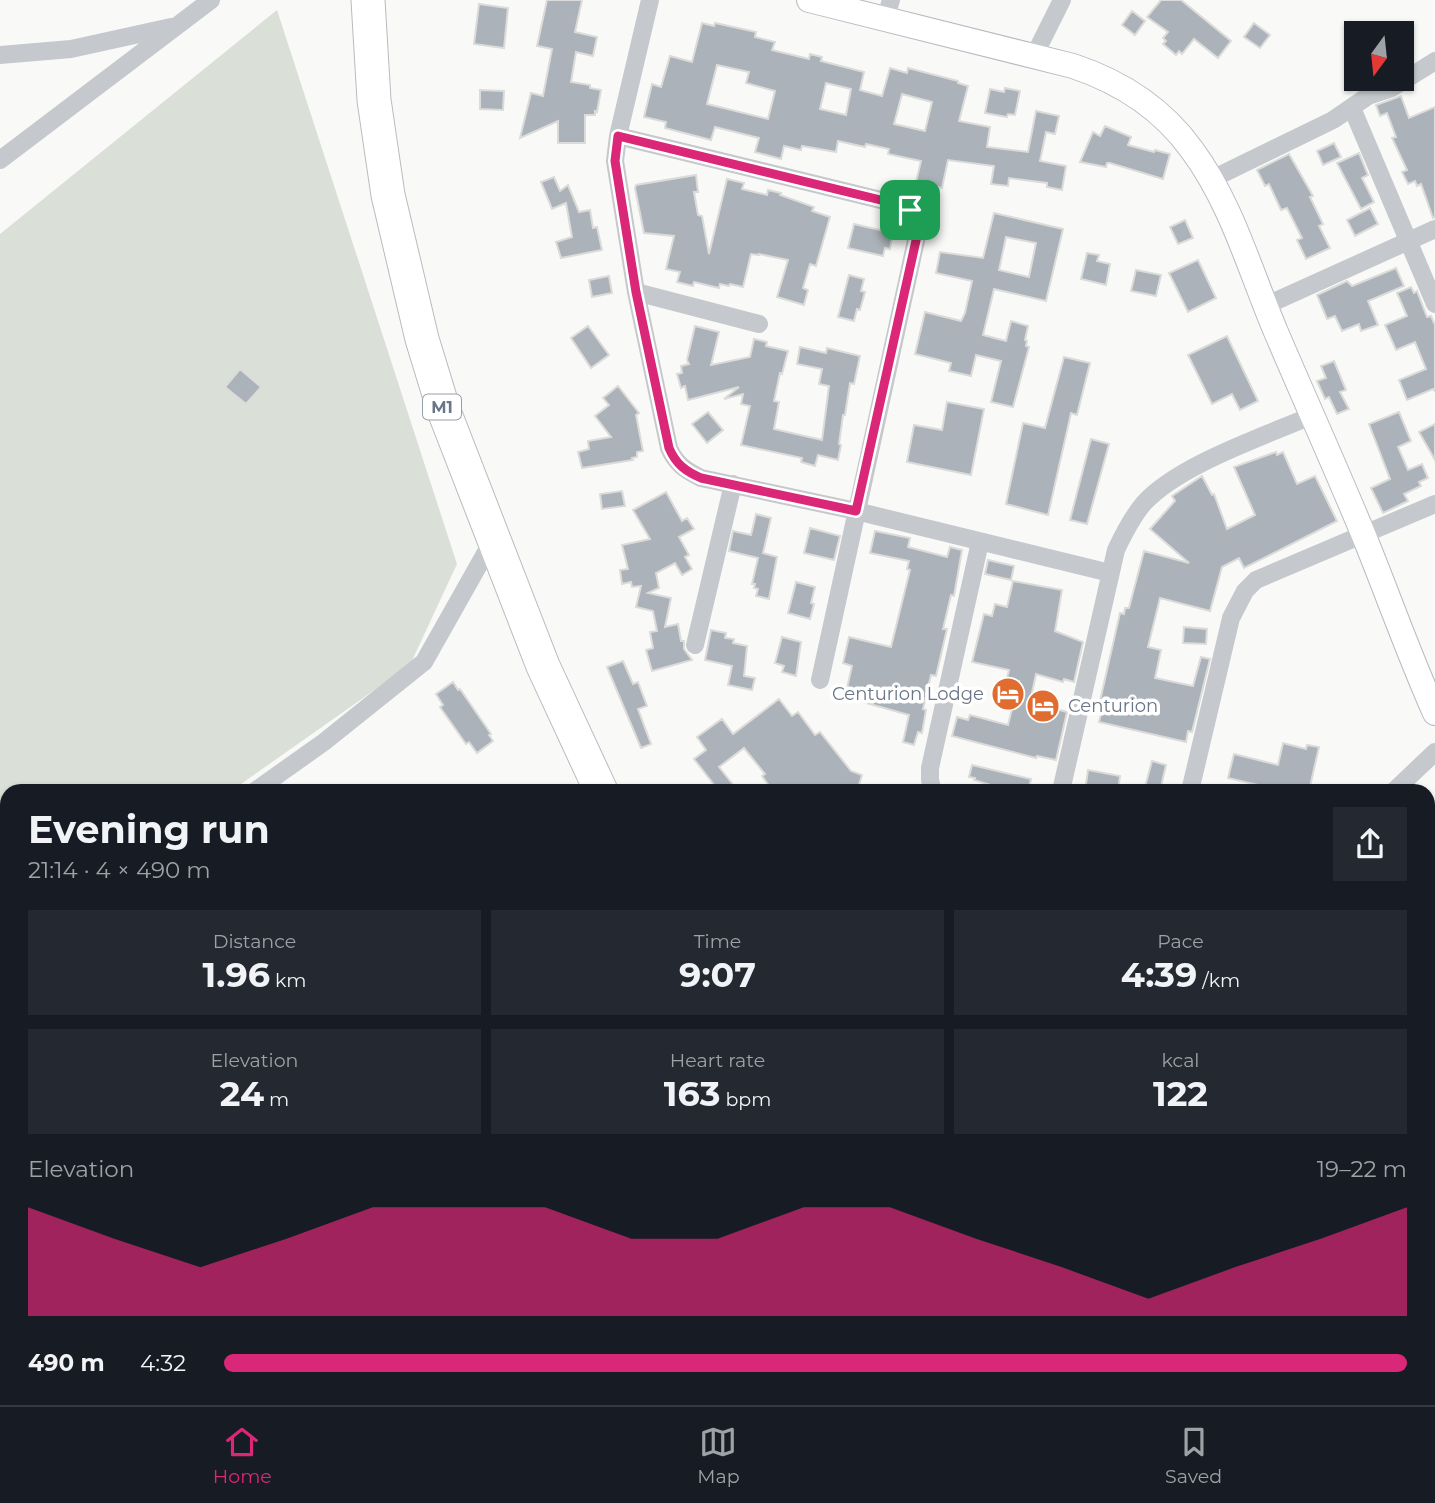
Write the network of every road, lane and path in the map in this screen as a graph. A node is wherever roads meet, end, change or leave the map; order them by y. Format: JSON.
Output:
{"nodes":[{"id":1,"x":211,"y":0,"type":"edge"},
{"id":2,"x":368,"y":0,"type":"edge"},
{"id":3,"x":650,"y":0,"type":"edge"},
{"id":4,"x":809,"y":0,"type":"edge"},
{"id":5,"x":1062,"y":0,"type":"edge"},
{"id":6,"x":888,"y":10,"type":"edge"},
{"id":7,"x":178,"y":25,"type":"junction"},
{"id":8,"x":0,"y":55,"type":"edge"},
{"id":9,"x":1034,"y":56,"type":"junction"},
{"id":10,"x":1435,"y":61,"type":"edge"},
{"id":11,"x":1352,"y":107,"type":"junction"},
{"id":12,"x":618,"y":136,"type":"junction"},
{"id":13,"x":0,"y":160,"type":"edge"},
{"id":14,"x":1212,"y":179,"type":"junction"},
{"id":15,"x":1435,"y":229,"type":"edge"},
{"id":16,"x":1409,"y":241,"type":"junction"},
{"id":17,"x":636,"y":292,"type":"junction"},
{"id":18,"x":1435,"y":304,"type":"edge"},
{"id":19,"x":1265,"y":306,"type":"junction"},
{"id":20,"x":759,"y":324,"type":"dead end"},
{"id":21,"x":1311,"y":416,"type":"junction"},
{"id":22,"x":733,"y":485,"type":"junction"},
{"id":23,"x":1435,"y":504,"type":"edge"},
{"id":24,"x":856,"y":511,"type":"junction"},
{"id":25,"x":1364,"y":534,"type":"junction"},
{"id":26,"x":494,"y":538,"type":"junction"},
{"id":27,"x":981,"y":542,"type":"junction"},
{"id":28,"x":1110,"y":573,"type":"junction"},
{"id":29,"x":695,"y":645,"type":"dead end"},
{"id":30,"x":820,"y":680,"type":"dead end"},
{"id":31,"x":1433,"y":701,"type":"edge"},
{"id":32,"x":1435,"y":752,"type":"edge"},
{"id":33,"x":268,"y":784,"type":"edge"},
{"id":34,"x":593,"y":784,"type":"edge"},
{"id":35,"x":931,"y":784,"type":"edge"},
{"id":36,"x":1063,"y":784,"type":"edge"},
{"id":37,"x":1192,"y":784,"type":"edge"},
{"id":38,"x":1401,"y":784,"type":"edge"}],
"edges":[{"from":1,"to":7,"type":"street"},
{"from":2,"to":26,"type":"highway","number":"M1"},
{"from":3,"to":12,"type":"street"},
{"from":4,"to":6,"type":"street"},
{"from":5,"to":9,"type":"street"},
{"from":6,"to":9,"type":"street"},
{"from":7,"to":8,"type":"street"},
{"from":7,"to":13,"type":"street"},
{"from":9,"to":14,"type":"street"},
{"from":10,"to":11,"type":"street"},
{"from":11,"to":14,"type":"street"},
{"from":11,"to":16,"type":"street"},
{"from":12,"to":17,"type":"street"},
{"from":12,"to":24,"type":"street"},
{"from":14,"to":19,"type":"street"},
{"from":15,"to":16,"type":"street"},
{"from":16,"to":18,"type":"street"},
{"from":16,"to":19,"type":"street"},
{"from":17,"to":20,"type":"street"},
{"from":17,"to":22,"type":"street"},
{"from":19,"to":21,"type":"street"},
{"from":21,"to":25,"type":"street"},
{"from":21,"to":28,"type":"street"},
{"from":22,"to":24,"type":"street"},
{"from":22,"to":29,"type":"street"},
{"from":23,"to":25,"type":"street"},
{"from":24,"to":27,"type":"street"},
{"from":24,"to":30,"type":"street"},
{"from":25,"to":31,"type":"street"},
{"from":25,"to":37,"type":"street"},
{"from":26,"to":33,"type":"street"},
{"from":26,"to":34,"type":"highway","number":"M1"},
{"from":27,"to":28,"type":"street"},
{"from":27,"to":35,"type":"street"},
{"from":28,"to":36,"type":"street"},
{"from":32,"to":38,"type":"street"}]}
